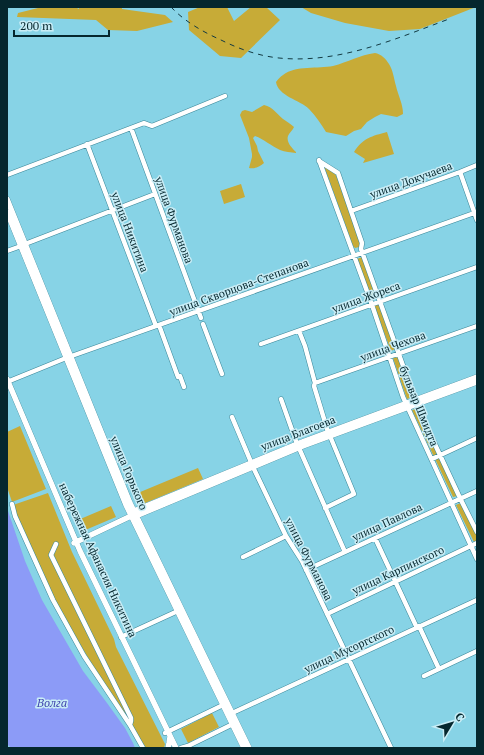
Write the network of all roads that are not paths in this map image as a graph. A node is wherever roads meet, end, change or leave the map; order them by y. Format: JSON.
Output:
{"nodes":[{"id":1,"x":225,"y":96,"type":"dead end"},
{"id":2,"x":131,"y":128,"type":"junction"},
{"id":3,"x":87,"y":144,"type":"junction"},
{"id":4,"x":477,"y":165,"type":"edge"},
{"id":5,"x":460,"y":172,"type":"junction"},
{"id":6,"x":7,"y":175,"type":"edge"},
{"id":7,"x":155,"y":194,"type":"junction"},
{"id":8,"x":7,"y":199,"type":"edge"},
{"id":9,"x":112,"y":210,"type":"junction"},
{"id":10,"x":351,"y":211,"type":"junction"},
{"id":11,"x":7,"y":212,"type":"edge"},
{"id":12,"x":476,"y":212,"type":"edge"},
{"id":13,"x":477,"y":220,"type":"edge"},
{"id":14,"x":23,"y":245,"type":"junction"},
{"id":15,"x":7,"y":251,"type":"edge"},
{"id":16,"x":362,"y":253,"type":"junction"},
{"id":17,"x":354,"y":256,"type":"junction"},
{"id":18,"x":477,"y":267,"type":"edge"},
{"id":19,"x":380,"y":302,"type":"junction"},
{"id":20,"x":372,"y":305,"type":"junction"},
{"id":21,"x":198,"y":311,"type":"junction"},
{"id":22,"x":201,"y":318,"type":"dead end"},
{"id":23,"x":203,"y":324,"type":"dead end"},
{"id":24,"x":158,"y":326,"type":"junction"},
{"id":25,"x":477,"y":326,"type":"edge"},
{"id":26,"x":299,"y":331,"type":"junction"},
{"id":27,"x":261,"y":344,"type":"dead end"},
{"id":28,"x":398,"y":354,"type":"junction"},
{"id":29,"x":69,"y":357,"type":"junction"},
{"id":30,"x":390,"y":357,"type":"junction"},
{"id":31,"x":222,"y":374,"type":"dead end"},
{"id":32,"x":477,"y":377,"type":"edge"},
{"id":33,"x":7,"y":382,"type":"edge"},
{"id":34,"x":477,"y":382,"type":"edge"},
{"id":35,"x":315,"y":383,"type":"junction"},
{"id":36,"x":184,"y":387,"type":"dead end"},
{"id":37,"x":281,"y":400,"type":"dead end"},
{"id":38,"x":416,"y":402,"type":"junction"},
{"id":39,"x":407,"y":405,"type":"junction"},
{"id":40,"x":232,"y":417,"type":"dead end"},
{"id":41,"x":329,"y":434,"type":"junction"},
{"id":42,"x":477,"y":438,"type":"edge"},
{"id":43,"x":298,"y":446,"type":"junction"},
{"id":44,"x":440,"y":455,"type":"junction"},
{"id":45,"x":432,"y":459,"type":"junction"},
{"id":46,"x":252,"y":464,"type":"junction"},
{"id":47,"x":477,"y":491,"type":"edge"},
{"id":48,"x":460,"y":498,"type":"junction"},
{"id":49,"x":451,"y":502,"type":"junction"},
{"id":50,"x":12,"y":504,"type":"dead end"},
{"id":51,"x":325,"y":508,"type":"junction"},
{"id":52,"x":134,"y":515,"type":"junction"},
{"id":53,"x":477,"y":532,"type":"edge"},
{"id":54,"x":286,"y":536,"type":"junction"},
{"id":55,"x":375,"y":538,"type":"junction"},
{"id":56,"x":75,"y":543,"type":"junction"},
{"id":57,"x":477,"y":543,"type":"edge"},
{"id":58,"x":56,"y":544,"type":"dead end"},
{"id":59,"x":471,"y":546,"type":"junction"},
{"id":60,"x":345,"y":552,"type":"junction"},
{"id":61,"x":243,"y":557,"type":"dead end"},
{"id":62,"x":477,"y":559,"type":"edge"},
{"id":63,"x":306,"y":570,"type":"junction"},
{"id":64,"x":395,"y":581,"type":"junction"},
{"id":65,"x":477,"y":600,"type":"edge"},
{"id":66,"x":179,"y":610,"type":"junction"},
{"id":67,"x":327,"y":614,"type":"junction"},
{"id":68,"x":418,"y":627,"type":"junction"},
{"id":69,"x":121,"y":637,"type":"junction"},
{"id":70,"x":477,"y":651,"type":"edge"},
{"id":71,"x":349,"y":659,"type":"junction"},
{"id":72,"x":439,"y":669,"type":"junction"},
{"id":73,"x":424,"y":676,"type":"dead end"},
{"id":74,"x":223,"y":705,"type":"junction"},
{"id":75,"x":230,"y":714,"type":"junction"},
{"id":76,"x":234,"y":723,"type":"junction"},
{"id":77,"x":130,"y":725,"type":"junction"},
{"id":78,"x":167,"y":733,"type":"junction"},
{"id":79,"x":170,"y":746,"type":"edge"},
{"id":80,"x":143,"y":748,"type":"edge"},
{"id":81,"x":176,"y":748,"type":"edge"},
{"id":82,"x":182,"y":748,"type":"edge"},
{"id":83,"x":244,"y":748,"type":"edge"},
{"id":84,"x":249,"y":748,"type":"edge"},
{"id":85,"x":391,"y":748,"type":"edge"}],
"edges":[{"from":1,"to":2,"type":"street"},
{"from":2,"to":3,"type":"street"},
{"from":2,"to":7,"type":"street","name":"улица Фурманова"},
{"from":3,"to":6,"type":"street"},
{"from":3,"to":9,"type":"street","name":"улица Никитина"},
{"from":4,"to":5,"type":"street","name":"улица Докучаева"},
{"from":5,"to":10,"type":"street","name":"улица Докучаева"},
{"from":5,"to":12,"type":"street"},
{"from":7,"to":9,"type":"street"},
{"from":7,"to":21,"type":"street","name":"улица Фурманова"},
{"from":8,"to":14,"type":"main road","name":"улица Горького"},
{"from":9,"to":14,"type":"street"},
{"from":9,"to":24,"type":"street","name":"улица Никитина"},
{"from":10,"to":16,"type":"street","name":"бульвар Шмидта"},
{"from":10,"to":17,"type":"street","name":"бульвар Шмидта"},
{"from":11,"to":14,"type":"main road","name":"улица Горького"},
{"from":12,"to":13,"type":"street"},
{"from":12,"to":16,"type":"street","name":"улица Скворцова-Степанова"},
{"from":14,"to":15,"type":"street"},
{"from":14,"to":29,"type":"main road","name":"улица Горького"},
{"from":16,"to":17,"type":"street","name":"улица Скворцова-Степанова"},
{"from":16,"to":19,"type":"street","name":"бульвар Шмидта"},
{"from":17,"to":20,"type":"street","name":"бульвар Шмидта"},
{"from":17,"to":21,"type":"street","name":"улица Скворцова-Степанова"},
{"from":18,"to":19,"type":"street","name":"улица Жореса"},
{"from":19,"to":20,"type":"street","name":"улица Жореса"},
{"from":19,"to":28,"type":"street","name":"бульвар Шмидта"},
{"from":20,"to":26,"type":"street","name":"улица Жореса"},
{"from":20,"to":30,"type":"street","name":"бульвар Шмидта"},
{"from":21,"to":22,"type":"street","name":"улица Фурманова"},
{"from":21,"to":24,"type":"street","name":"улица Скворцова-Степанова"},
{"from":23,"to":31,"type":"street"},
{"from":24,"to":29,"type":"street","name":"улица Скворцова-Степанова"},
{"from":24,"to":36,"type":"street","name":"улица Никитина"},
{"from":25,"to":28,"type":"street","name":"улица Чехова"},
{"from":26,"to":27,"type":"street","name":"улица Жореса"},
{"from":26,"to":35,"type":"street"},
{"from":28,"to":30,"type":"street","name":"улица Чехова"},
{"from":28,"to":38,"type":"street","name":"бульвар Шмидта"},
{"from":29,"to":33,"type":"street","name":"улица Скворцова-Степанова"},
{"from":29,"to":52,"type":"main road","name":"улица Горького"},
{"from":30,"to":35,"type":"street","name":"улица Чехова"},
{"from":30,"to":39,"type":"street","name":"бульвар Шмидта"},
{"from":32,"to":38,"type":"main road","name":"улица Благоева"},
{"from":33,"to":56,"type":"main road","name":"набережная Афанасия Никитина"},
{"from":34,"to":38,"type":"main road","name":"улица Благоева"},
{"from":35,"to":41,"type":"street"},
{"from":37,"to":43,"type":"street"},
{"from":38,"to":39,"type":"main road","name":"улица Благоева"},
{"from":38,"to":44,"type":"street","name":"бульвар Шмидта"},
{"from":39,"to":41,"type":"main road","name":"улица Благоева"},
{"from":39,"to":45,"type":"street","name":"бульвар Шмидта"},
{"from":40,"to":46,"type":"street","name":"улица Фурманова"},
{"from":41,"to":43,"type":"main road","name":"улица Благоева"},
{"from":41,"to":51,"type":"street"},
{"from":42,"to":44,"type":"street"},
{"from":43,"to":46,"type":"main road","name":"улица Благоева"},
{"from":43,"to":51,"type":"street"},
{"from":44,"to":45,"type":"street"},
{"from":44,"to":48,"type":"street","name":"бульвар Шмидта"},
{"from":45,"to":49,"type":"street","name":"бульвар Шмидта"},
{"from":46,"to":52,"type":"main road","name":"улица Благоева"},
{"from":46,"to":54,"type":"street","name":"улица Фурманова"},
{"from":47,"to":48,"type":"street","name":"улица Павлова"},
{"from":48,"to":49,"type":"street","name":"улица Павлова"},
{"from":48,"to":53,"type":"street","name":"бульвар Шмидта"},
{"from":49,"to":55,"type":"street","name":"улица Павлова"},
{"from":49,"to":59,"type":"street","name":"бульвар Шмидта"},
{"from":50,"to":77,"type":"street"},
{"from":51,"to":60,"type":"street"},
{"from":52,"to":56,"type":"main road","name":"улица Благоева"},
{"from":52,"to":66,"type":"main road","name":"улица Горького"},
{"from":54,"to":61,"type":"street"},
{"from":54,"to":63,"type":"street","name":"улица Фурманова"},
{"from":55,"to":60,"type":"street","name":"улица Павлова"},
{"from":55,"to":64,"type":"street"},
{"from":56,"to":69,"type":"main road","name":"набережная Афанасия Никитина"},
{"from":56,"to":78,"type":"main road","name":"набережная Афанасия Никитина"},
{"from":57,"to":59,"type":"street","name":"улица Карпинского"},
{"from":58,"to":77,"type":"street"},
{"from":59,"to":62,"type":"street","name":"бульвар Шмидта"},
{"from":59,"to":64,"type":"street","name":"улица Карпинского"},
{"from":60,"to":63,"type":"street","name":"улица Павлова"},
{"from":63,"to":67,"type":"street","name":"улица Фурманова"},
{"from":64,"to":67,"type":"street","name":"улица Карпинского"},
{"from":64,"to":68,"type":"street"},
{"from":65,"to":68,"type":"street","name":"улица Мусоргского"},
{"from":66,"to":69,"type":"street"},
{"from":66,"to":74,"type":"main road","name":"улица Горького"},
{"from":66,"to":75,"type":"main road","name":"улица Горького"},
{"from":67,"to":71,"type":"street","name":"улица Фурманова"},
{"from":68,"to":71,"type":"street","name":"улица Мусоргского"},
{"from":68,"to":72,"type":"street"},
{"from":69,"to":78,"type":"main road","name":"набережная Афанасия Никитина"},
{"from":70,"to":72,"type":"street"},
{"from":71,"to":75,"type":"street","name":"улица Мусоргского"},
{"from":71,"to":85,"type":"street","name":"улица Фурманова"},
{"from":72,"to":73,"type":"street"},
{"from":74,"to":75,"type":"main road","name":"улица Горького"},
{"from":74,"to":78,"type":"street"},
{"from":75,"to":76,"type":"main road","name":"улица Горького"},
{"from":76,"to":82,"type":"street"},
{"from":76,"to":83,"type":"main road","name":"улица Горького"},
{"from":76,"to":84,"type":"main road","name":"улица Горького"},
{"from":77,"to":80,"type":"street"},
{"from":78,"to":79,"type":"main road"},
{"from":78,"to":81,"type":"main road","name":"набережная Афанасия Никитина"}]}
